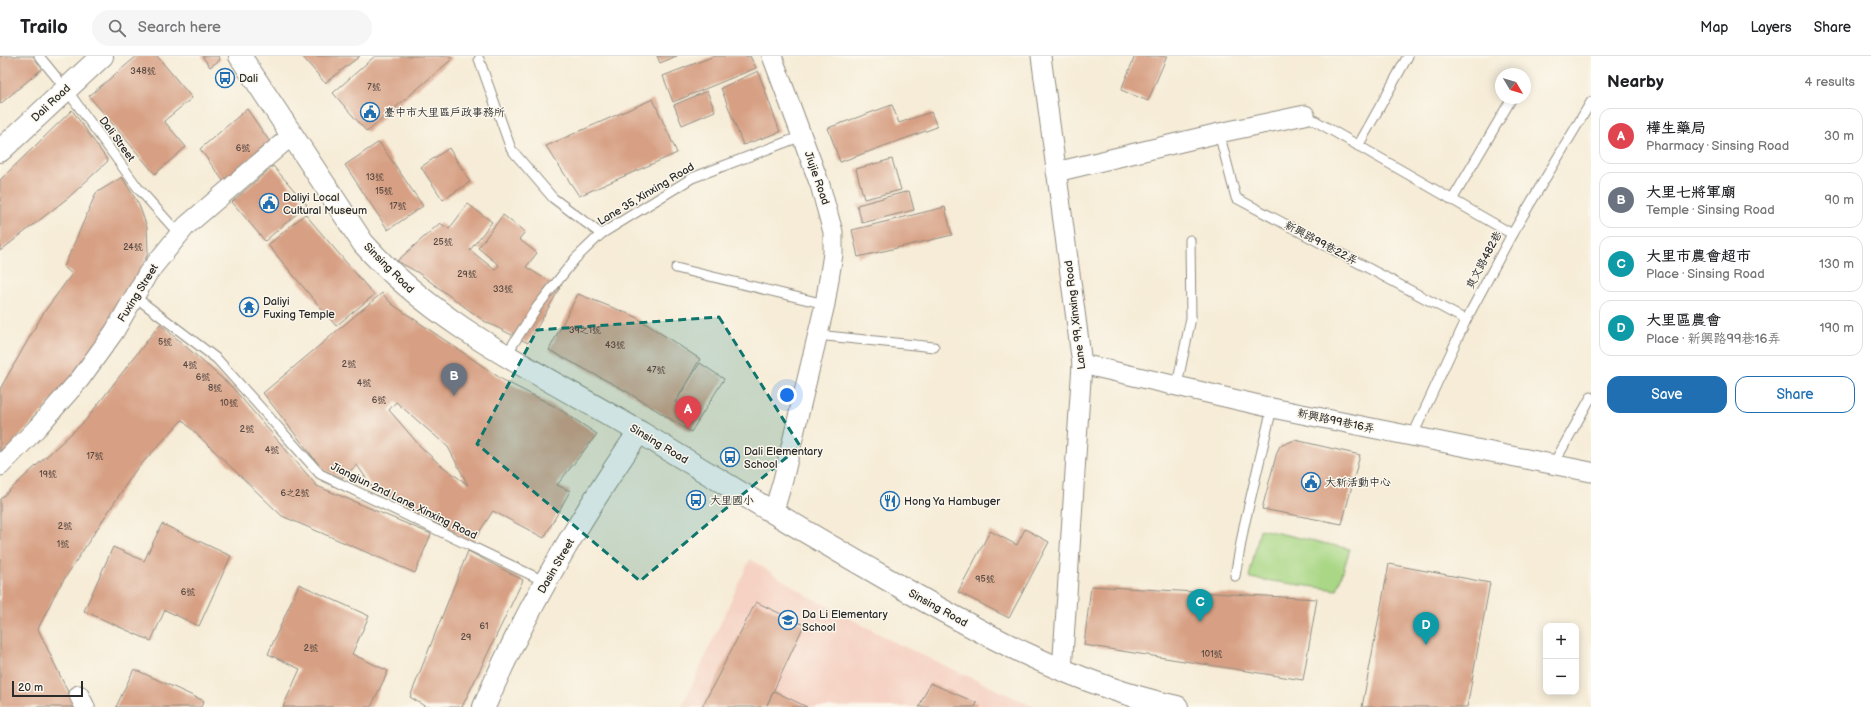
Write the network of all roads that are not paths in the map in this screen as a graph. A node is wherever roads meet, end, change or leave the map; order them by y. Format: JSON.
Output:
{"nodes":[{"id":1,"x":39,"y":56,"type":"edge"},
{"id":2,"x":102,"y":56,"type":"edge"},
{"id":3,"x":240,"y":56,"type":"edge"},
{"id":4,"x":772,"y":56,"type":"edge"},
{"id":5,"x":1041,"y":56,"type":"edge"},
{"id":6,"x":1408,"y":56,"type":"edge"},
{"id":7,"x":479,"y":59,"type":"dead end"},
{"id":8,"x":66,"y":89,"type":"junction"},
{"id":9,"x":1591,"y":102,"type":"edge"},
{"id":10,"x":1508,"y":104,"type":"edge"},
{"id":11,"x":1305,"y":115,"type":"joint"},
{"id":12,"x":1219,"y":133,"type":"junction"},
{"id":13,"x":292,"y":135,"type":"junction"},
{"id":14,"x":802,"y":136,"type":"junction"},
{"id":15,"x":1358,"y":146,"type":"junction"},
{"id":16,"x":0,"y":151,"type":"edge"},
{"id":17,"x":1056,"y":172,"type":"junction"},
{"id":18,"x":1452,"y":200,"type":"junction"},
{"id":19,"x":179,"y":234,"type":"junction"},
{"id":20,"x":601,"y":234,"type":"junction"},
{"id":21,"x":1512,"y":234,"type":"junction"},
{"id":22,"x":1190,"y":240,"type":"dead end"},
{"id":23,"x":676,"y":268,"type":"dead end"},
{"id":24,"x":134,"y":296,"type":"junction"},
{"id":25,"x":824,"y":304,"type":"junction"},
{"id":26,"x":1466,"y":320,"type":"junction"},
{"id":27,"x":817,"y":335,"type":"junction"},
{"id":28,"x":934,"y":347,"type":"dead end"},
{"id":29,"x":506,"y":355,"type":"junction"},
{"id":30,"x":1082,"y":364,"type":"junction"},
{"id":31,"x":1177,"y":385,"type":"junction"},
{"id":32,"x":1591,"y":397,"type":"edge"},
{"id":33,"x":1272,"y":408,"type":"junction"},
{"id":34,"x":639,"y":432,"type":"junction"},
{"id":35,"x":1412,"y":437,"type":"junction"},
{"id":36,"x":1553,"y":465,"type":"junction"},
{"id":37,"x":0,"y":466,"type":"edge"},
{"id":38,"x":1591,"y":472,"type":"edge"},
{"id":39,"x":773,"y":514,"type":"junction"},
{"id":40,"x":1235,"y":576,"type":"dead end"},
{"id":41,"x":546,"y":582,"type":"junction"},
{"id":42,"x":1062,"y":671,"type":"junction"},
{"id":43,"x":484,"y":707,"type":"edge"},
{"id":44,"x":1177,"y":707,"type":"edge"}],
"edges":[{"from":1,"to":8,"type":"lane","name":"Dali Street"},
{"from":2,"to":8,"type":"street","name":"Dali Road"},
{"from":3,"to":13,"type":"street","name":"Sinsing Road"},
{"from":4,"to":14,"type":"street","name":"Jiujie Road"},
{"from":5,"to":17,"type":"street","name":"Lane 99, Xinxing Road"},
{"from":6,"to":15,"type":"lane"},
{"from":7,"to":20,"type":"lane"},
{"from":8,"to":16,"type":"street","name":"Dali Road"},
{"from":8,"to":19,"type":"lane","name":"Dali Street"},
{"from":9,"to":21,"type":"lane","name":"爽文路482巷"},
{"from":10,"to":18,"type":"lane"},
{"from":11,"to":12,"type":"street"},
{"from":11,"to":15,"type":"lane"},
{"from":12,"to":17,"type":"street"},
{"from":12,"to":26,"type":"lane","name":"新興路99巷22弄"},
{"from":13,"to":19,"type":"street","name":"Fuxing Street"},
{"from":13,"to":29,"type":"street","name":"Sinsing Road"},
{"from":14,"to":20,"type":"lane","name":"Lane 35, Xinxing Road"},
{"from":14,"to":25,"type":"street","name":"Jiujie Road"},
{"from":15,"to":18,"type":"lane"},
{"from":17,"to":30,"type":"street","name":"Lane 99, Xinxing Road"},
{"from":18,"to":21,"type":"lane"},
{"from":19,"to":24,"type":"street","name":"Fuxing Street"},
{"from":20,"to":29,"type":"lane","name":"Lane 35, Xinxing Road"},
{"from":21,"to":26,"type":"lane","name":"爽文路482巷"},
{"from":22,"to":31,"type":"lane"},
{"from":23,"to":25,"type":"lane"},
{"from":24,"to":37,"type":"street","name":"Fuxing Street"},
{"from":24,"to":41,"type":"lane","name":"Jiangjun 2nd Lane, Xinxing Road"},
{"from":25,"to":27,"type":"street","name":"Jiujie Road"},
{"from":26,"to":35,"type":"lane","name":"爽文路482巷"},
{"from":27,"to":28,"type":"lane"},
{"from":27,"to":39,"type":"street","name":"Jiujie Road"},
{"from":29,"to":34,"type":"street","name":"Sinsing Road"},
{"from":30,"to":31,"type":"street","name":"新興路99巷16弄"},
{"from":30,"to":42,"type":"street","name":"Lane 99, Xinxing Road"},
{"from":31,"to":33,"type":"street","name":"新興路99巷16弄"},
{"from":32,"to":36,"type":"lane"},
{"from":33,"to":35,"type":"street","name":"新興路99巷16弄"},
{"from":33,"to":40,"type":"lane"},
{"from":34,"to":39,"type":"street","name":"Sinsing Road"},
{"from":34,"to":41,"type":"street","name":"Dasin Street"},
{"from":35,"to":36,"type":"street","name":"新興路99巷16弄"},
{"from":36,"to":38,"type":"street","name":"新興路99巷16弄"},
{"from":39,"to":42,"type":"street","name":"Sinsing Road"},
{"from":41,"to":43,"type":"street","name":"Dasin Street"},
{"from":42,"to":44,"type":"street","name":"Sinsing Road"}]}
